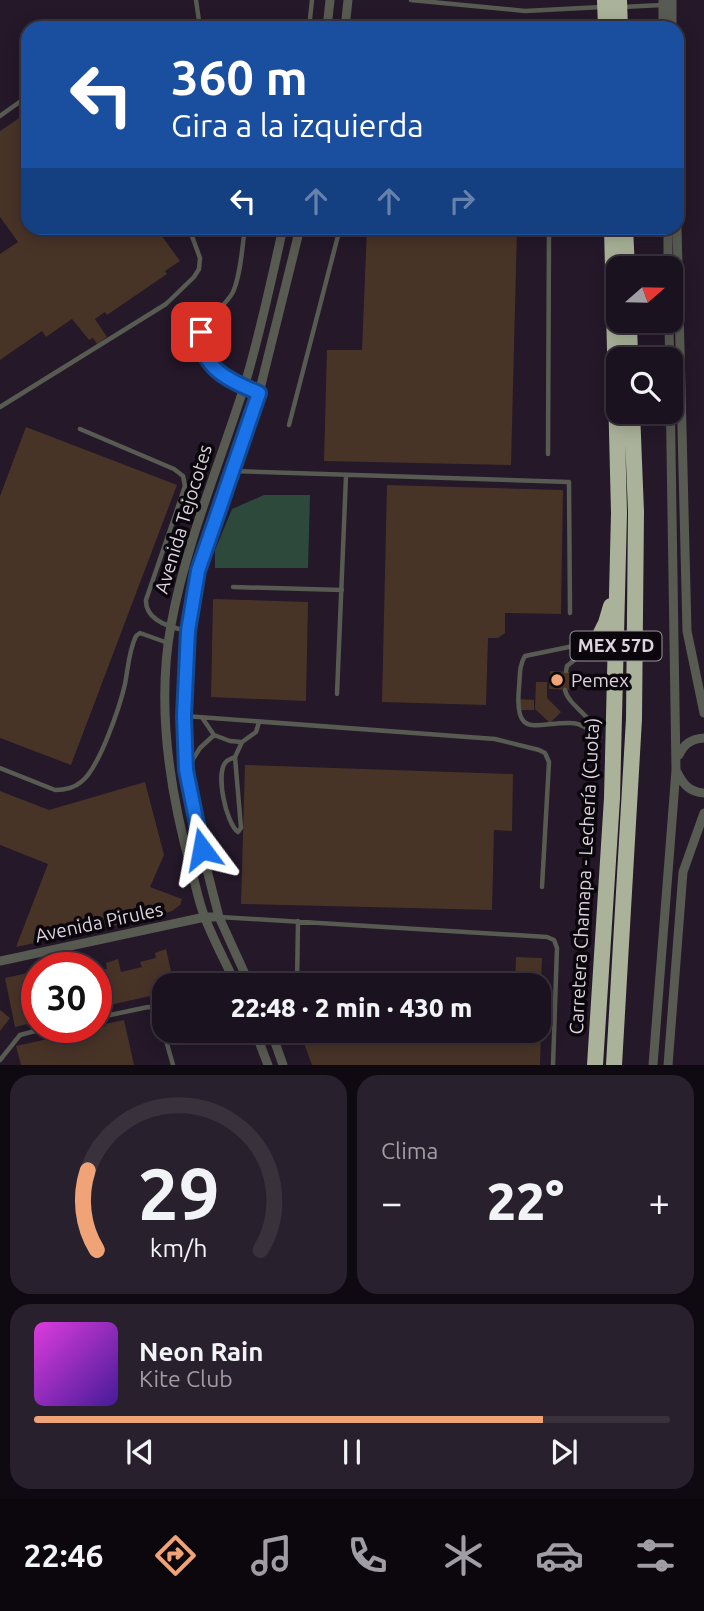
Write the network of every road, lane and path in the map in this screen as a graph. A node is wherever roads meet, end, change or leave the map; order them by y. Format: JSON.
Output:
{"nodes":[{"id":1,"x":196,"y":0,"type":"edge"},
{"id":2,"x":312,"y":0,"type":"edge"},
{"id":3,"x":330,"y":0,"type":"edge"},
{"id":4,"x":348,"y":0,"type":"edge"},
{"id":5,"x":411,"y":0,"type":"edge"},
{"id":6,"x":605,"y":0,"type":"edge"},
{"id":7,"x":619,"y":0,"type":"edge"},
{"id":8,"x":666,"y":2,"type":"edge"},
{"id":9,"x":199,"y":21,"type":"edge"},
{"id":10,"x":310,"y":21,"type":"edge"},
{"id":11,"x":328,"y":21,"type":"edge"},
{"id":12,"x":346,"y":21,"type":"edge"},
{"id":13,"x":606,"y":21,"type":"edge"},
{"id":14,"x":620,"y":21,"type":"edge"},
{"id":15,"x":664,"y":21,"type":"edge"},
{"id":16,"x":671,"y":21,"type":"edge"},
{"id":17,"x":21,"y":101,"type":"edge"},
{"id":18,"x":0,"y":116,"type":"edge"},
{"id":19,"x":192,"y":235,"type":"edge"},
{"id":20,"x":244,"y":235,"type":"edge"},
{"id":21,"x":282,"y":235,"type":"edge"},
{"id":22,"x":298,"y":235,"type":"edge"},
{"id":23,"x":338,"y":235,"type":"edge"},
{"id":24,"x":549,"y":235,"type":"edge"},
{"id":25,"x":612,"y":235,"type":"edge"},
{"id":26,"x":625,"y":235,"type":"edge"},
{"id":27,"x":667,"y":235,"type":"edge"},
{"id":28,"x":677,"y":235,"type":"edge"},
{"id":29,"x":626,"y":256,"type":"edge"},
{"id":30,"x":668,"y":256,"type":"edge"},
{"id":31,"x":670,"y":333,"type":"edge"},
{"id":32,"x":244,"y":387,"type":"junction"},
{"id":33,"x":259,"y":393,"type":"junction"},
{"id":34,"x":0,"y":407,"type":"edge"},
{"id":35,"x":633,"y":424,"type":"edge"},
{"id":36,"x":289,"y":425,"type":"dead end"},
{"id":37,"x":80,"y":429,"type":"dead end"},
{"id":38,"x":548,"y":454,"type":"dead end"},
{"id":39,"x":232,"y":471,"type":"junction"},
{"id":40,"x":346,"y":476,"type":"junction"},
{"id":41,"x":619,"y":513,"type":"junction"},
{"id":42,"x":233,"y":587,"type":"dead end"},
{"id":43,"x":342,"y":590,"type":"junction"},
{"id":44,"x":570,"y":613,"type":"dead end"},
{"id":45,"x":170,"y":627,"type":"junction"},
{"id":46,"x":188,"y":631,"type":"junction"},
{"id":47,"x":597,"y":641,"type":"junction"},
{"id":48,"x":169,"y":643,"type":"junction"},
{"id":49,"x":188,"y":648,"type":"junction"},
{"id":50,"x":566,"y":671,"type":"dead end"},
{"id":51,"x":565,"y":690,"type":"dead end"},
{"id":52,"x":337,"y":694,"type":"dead end"},
{"id":53,"x":704,"y":713,"type":"edge"},
{"id":54,"x":184,"y":716,"type":"junction"},
{"id":55,"x":202,"y":718,"type":"junction"},
{"id":56,"x":259,"y":722,"type":"junction"},
{"id":57,"x":214,"y":735,"type":"junction"},
{"id":58,"x":600,"y":737,"type":"junction"},
{"id":59,"x":704,"y":738,"type":"edge"},
{"id":60,"x":242,"y":742,"type":"junction"},
{"id":61,"x":235,"y":757,"type":"junction"},
{"id":62,"x":676,"y":765,"type":"junction"},
{"id":63,"x":0,"y":768,"type":"edge"},
{"id":64,"x":186,"y":770,"type":"junction"},
{"id":65,"x":704,"y":793,"type":"edge"},
{"id":66,"x":612,"y":798,"type":"junction"},
{"id":67,"x":704,"y":813,"type":"edge"},
{"id":68,"x":542,"y":887,"type":"dead end"},
{"id":69,"x":205,"y":917,"type":"junction"},
{"id":70,"x":219,"y":917,"type":"junction"},
{"id":71,"x":298,"y":921,"type":"junction"},
{"id":72,"x":0,"y":961,"type":"edge"},
{"id":73,"x":231,"y":973,"type":"edge"},
{"id":74,"x":245,"y":973,"type":"edge"},
{"id":75,"x":297,"y":973,"type":"edge"},
{"id":76,"x":112,"y":1015,"type":"edge"},
{"id":77,"x":21,"y":1035,"type":"edge"},
{"id":78,"x":260,"y":1043,"type":"edge"},
{"id":79,"x":276,"y":1043,"type":"edge"},
{"id":80,"x":0,"y":1060,"type":"edge"},
{"id":81,"x":173,"y":1065,"type":"edge"},
{"id":82,"x":268,"y":1065,"type":"edge"},
{"id":83,"x":284,"y":1065,"type":"edge"},
{"id":84,"x":553,"y":1065,"type":"edge"},
{"id":85,"x":595,"y":1065,"type":"edge"},
{"id":86,"x":614,"y":1065,"type":"edge"},
{"id":87,"x":653,"y":1065,"type":"edge"},
{"id":88,"x":668,"y":1065,"type":"edge"}],
"edges":[{"from":1,"to":9,"type":"lane"},
{"from":2,"to":10,"type":"lane"},
{"from":3,"to":11,"type":"street"},
{"from":4,"to":12,"type":"street"},
{"from":5,"to":8,"type":"lane"},
{"from":6,"to":13,"type":"highway"},
{"from":7,"to":14,"type":"highway"},
{"from":8,"to":15,"type":"street"},
{"from":8,"to":16,"type":"street"},
{"from":17,"to":18,"type":"lane"},
{"from":19,"to":34,"type":"lane"},
{"from":20,"to":32,"type":"lane"},
{"from":21,"to":32,"type":"street","name":"Avenida Tejocotes"},
{"from":22,"to":33,"type":"street","name":"Avenida Tejocotes"},
{"from":23,"to":36,"type":"lane"},
{"from":24,"to":38,"type":"lane"},
{"from":25,"to":41,"type":"highway","name":"Carretera Chamapa - Lechería (Cuota)","number":"MEX 57D"},
{"from":26,"to":29,"type":"highway"},
{"from":27,"to":30,"type":"street"},
{"from":28,"to":53,"type":"street"},
{"from":31,"to":62,"type":"street"},
{"from":32,"to":33,"type":"lane"},
{"from":32,"to":45,"type":"street","name":"Avenida Tejocotes"},
{"from":33,"to":39,"type":"street","name":"Avenida Tejocotes"},
{"from":35,"to":86,"type":"highway","number":"MEX 57D"},
{"from":37,"to":45,"type":"lane"},
{"from":39,"to":40,"type":"lane"},
{"from":39,"to":46,"type":"street","name":"Avenida Tejocotes"},
{"from":40,"to":43,"type":"lane"},
{"from":40,"to":44,"type":"lane"},
{"from":41,"to":47,"type":"highway"},
{"from":41,"to":66,"type":"highway","name":"Carretera Chamapa - Lechería (Cuota)","number":"MEX 57D"},
{"from":42,"to":43,"type":"lane"},
{"from":43,"to":52,"type":"lane"},
{"from":45,"to":46,"type":"lane"},
{"from":45,"to":48,"type":"street","name":"Avenida Tejocotes"},
{"from":46,"to":49,"type":"street","name":"Avenida Tejocotes"},
{"from":47,"to":50,"type":"lane"},
{"from":47,"to":58,"type":"lane"},
{"from":48,"to":49,"type":"street"},
{"from":48,"to":63,"type":"lane"},
{"from":48,"to":69,"type":"street","name":"Avenida Tejocotes"},
{"from":49,"to":54,"type":"street","name":"Avenida Tejocotes"},
{"from":51,"to":58,"type":"lane"},
{"from":54,"to":55,"type":"lane"},
{"from":54,"to":64,"type":"street","name":"Avenida Tejocotes"},
{"from":55,"to":56,"type":"lane"},
{"from":55,"to":57,"type":"lane"},
{"from":56,"to":60,"type":"lane"},
{"from":56,"to":68,"type":"lane"},
{"from":57,"to":60,"type":"lane"},
{"from":57,"to":64,"type":"lane"},
{"from":58,"to":66,"type":"highway"},
{"from":59,"to":62,"type":"street"},
{"from":60,"to":61,"type":"lane"},
{"from":61,"to":61,"type":"lane"},
{"from":62,"to":65,"type":"street"},
{"from":62,"to":87,"type":"street"},
{"from":64,"to":70,"type":"street","name":"Avenida Tejocotes"},
{"from":66,"to":85,"type":"highway","name":"Carretera Chamapa - Lechería (Cuota)","number":"MEX 57D"},
{"from":67,"to":88,"type":"street"},
{"from":69,"to":70,"type":"street","name":"Avenida Pirules"},
{"from":69,"to":72,"type":"street","name":"Avenida Pirules"},
{"from":69,"to":73,"type":"street","name":"Avenida Tejocotes"},
{"from":70,"to":71,"type":"lane"},
{"from":70,"to":74,"type":"street","name":"Avenida Tejocotes"},
{"from":71,"to":75,"type":"lane"},
{"from":71,"to":84,"type":"lane"},
{"from":76,"to":81,"type":"lane"},
{"from":77,"to":80,"type":"lane"},
{"from":78,"to":82,"type":"street"},
{"from":79,"to":83,"type":"street"}]}
